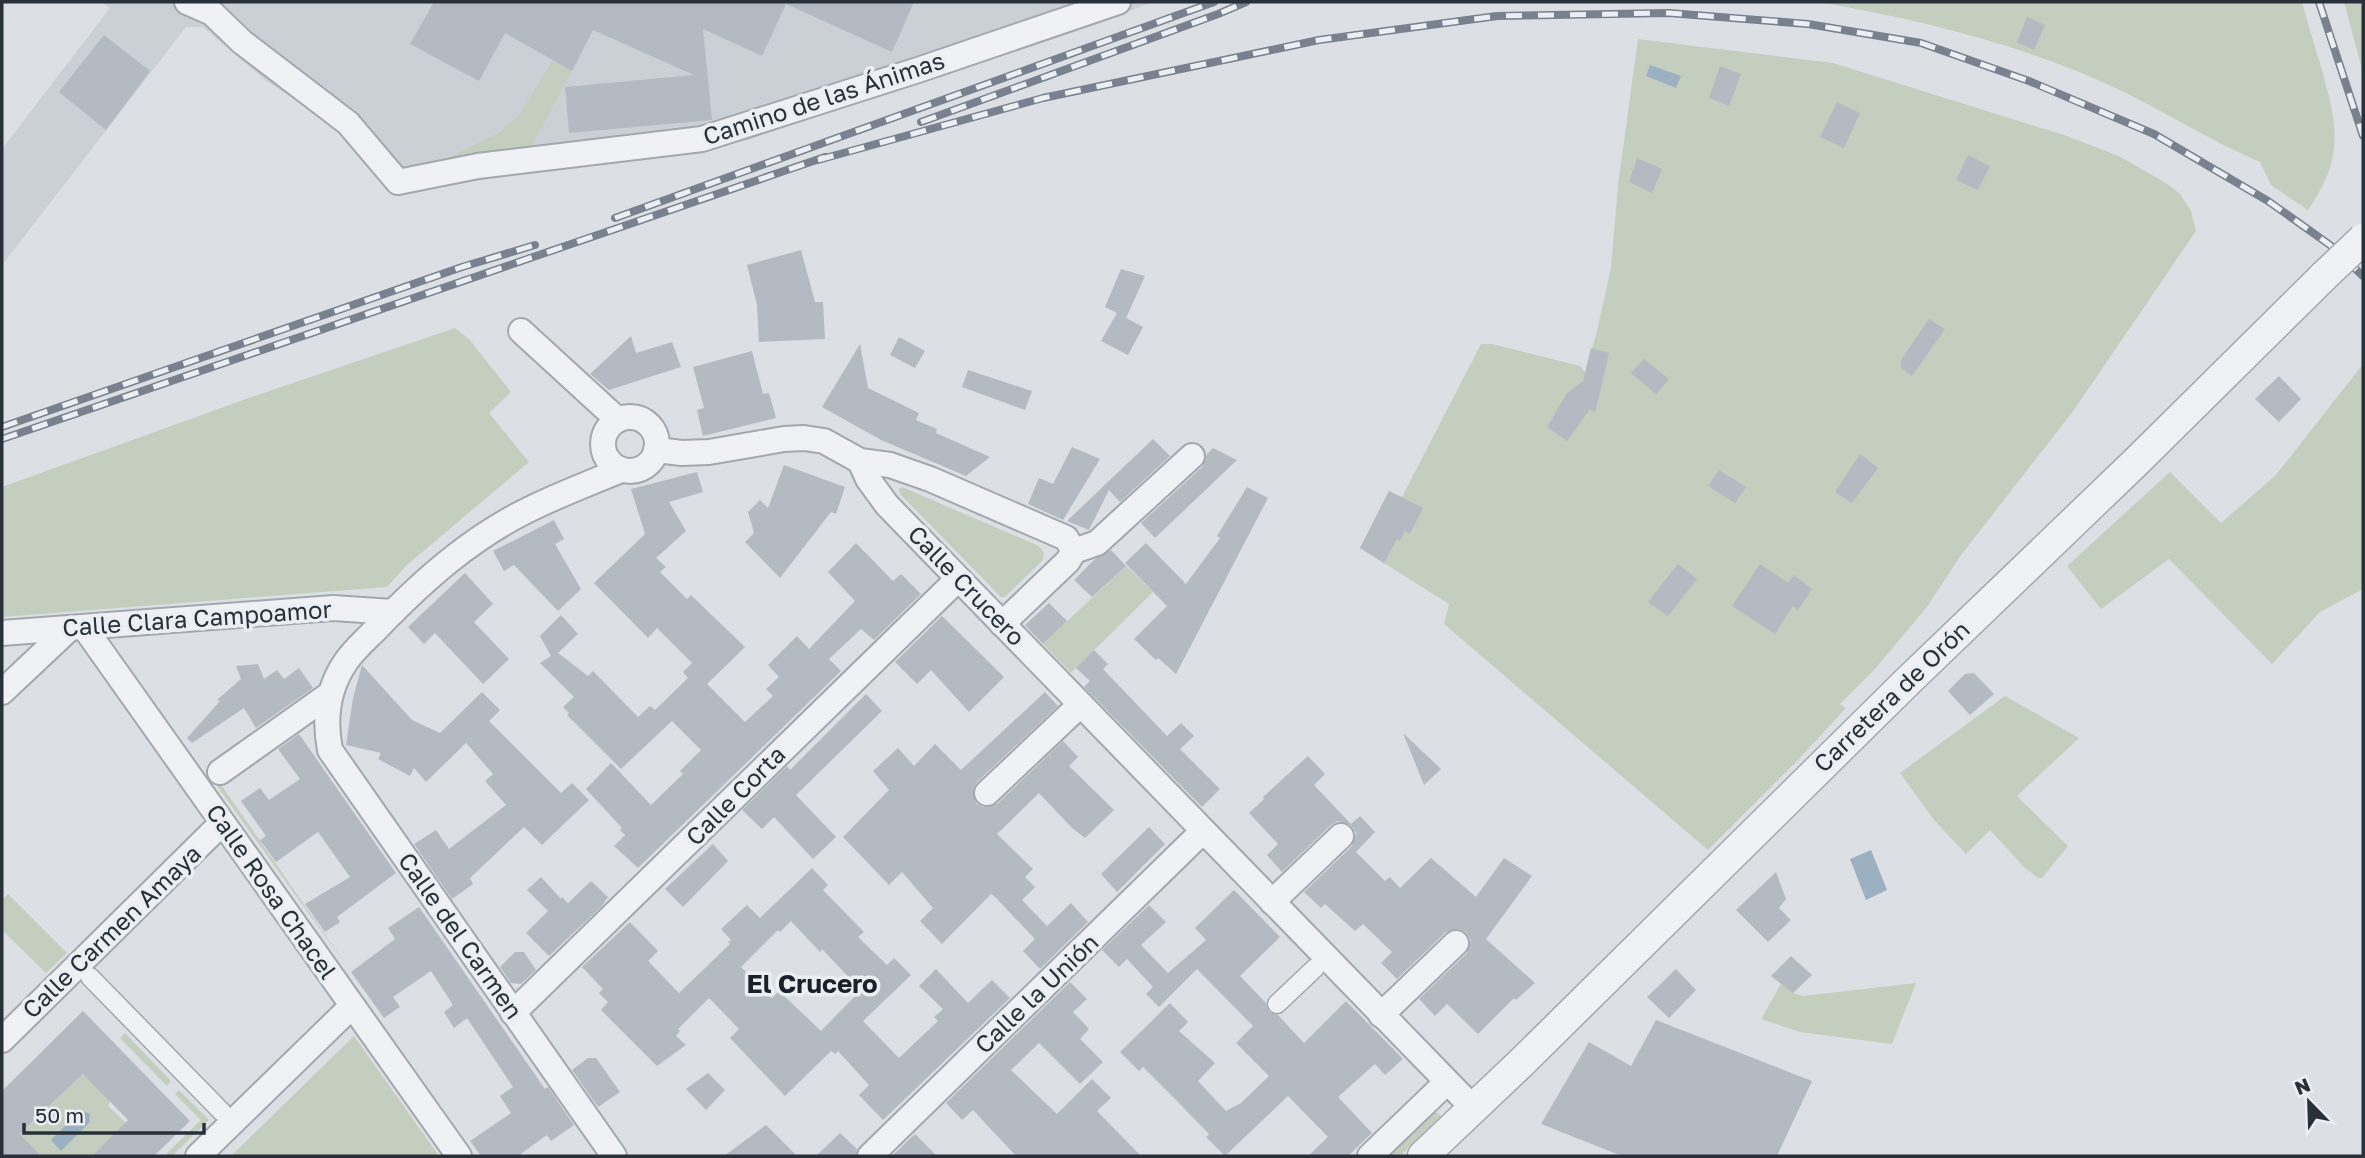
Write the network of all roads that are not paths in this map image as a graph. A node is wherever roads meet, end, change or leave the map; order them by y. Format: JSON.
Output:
{"nodes":[{"id":1,"x":187,"y":2,"type":"edge"},
{"id":2,"x":1118,"y":2,"type":"edge"},
{"id":3,"x":210,"y":8,"type":"edge"},
{"id":4,"x":2363,"y":239,"type":"edge"},
{"id":5,"x":521,"y":331,"type":"dead end"},
{"id":6,"x":617,"y":419,"type":"junction"},
{"id":7,"x":656,"y":450,"type":"junction"},
{"id":8,"x":1192,"y":456,"type":"dead end"},
{"id":9,"x":860,"y":461,"type":"junction"},
{"id":10,"x":621,"y":470,"type":"junction"},
{"id":11,"x":1074,"y":551,"type":"junction"},
{"id":12,"x":958,"y":579,"type":"junction"},
{"id":13,"x":393,"y":612,"type":"junction"},
{"id":14,"x":1002,"y":624,"type":"junction"},
{"id":15,"x":77,"y":627,"type":"junction"},
{"id":16,"x":2,"y":634,"type":"edge"},
{"id":17,"x":2,"y":692,"type":"edge"},
{"id":18,"x":329,"y":702,"type":"junction"},
{"id":19,"x":1080,"y":705,"type":"junction"},
{"id":20,"x":220,"y":772,"type":"dead end"},
{"id":21,"x":987,"y":793,"type":"dead end"},
{"id":22,"x":222,"y":824,"type":"junction"},
{"id":23,"x":1203,"y":831,"type":"junction"},
{"id":24,"x":1341,"y":836,"type":"dead end"},
{"id":25,"x":1272,"y":902,"type":"junction"},
{"id":26,"x":1456,"y":943,"type":"dead end"},
{"id":27,"x":1315,"y":968,"type":"dead end"},
{"id":28,"x":90,"y":976,"type":"dead end"},
{"id":29,"x":1277,"y":1004,"type":"dead end"},
{"id":30,"x":352,"y":1006,"type":"junction"},
{"id":31,"x":513,"y":1013,"type":"junction"},
{"id":32,"x":1381,"y":1015,"type":"junction"},
{"id":33,"x":2,"y":1040,"type":"edge"},
{"id":34,"x":1447,"y":1082,"type":"junction"},
{"id":35,"x":1473,"y":1108,"type":"junction"},
{"id":36,"x":222,"y":1112,"type":"dead end"},
{"id":37,"x":198,"y":1156,"type":"edge"},
{"id":38,"x":459,"y":1156,"type":"edge"},
{"id":39,"x":614,"y":1156,"type":"edge"},
{"id":40,"x":870,"y":1156,"type":"edge"},
{"id":41,"x":1370,"y":1156,"type":"edge"},
{"id":42,"x":1423,"y":1156,"type":"edge"}],
"edges":[{"from":1,"to":3,"type":"street"},
{"from":2,"to":3,"type":"street","name":"Camino de las Ánimas"},
{"from":4,"to":35,"type":"street","name":"Carretera de Orón","bridge":true},
{"from":5,"to":6,"type":"street"},
{"from":6,"to":7,"type":"street"},
{"from":6,"to":10,"type":"street"},
{"from":7,"to":9,"type":"street"},
{"from":7,"to":10,"type":"street"},
{"from":8,"to":11,"type":"street"},
{"from":9,"to":11,"type":"street"},
{"from":9,"to":12,"type":"street","name":"Calle Crucero"},
{"from":10,"to":13,"type":"street"},
{"from":11,"to":14,"type":"street"},
{"from":12,"to":14,"type":"street","name":"Calle Crucero"},
{"from":12,"to":31,"type":"street","name":"Calle Corta"},
{"from":13,"to":15,"type":"street","name":"Calle Clara Campoamor"},
{"from":13,"to":18,"type":"street"},
{"from":14,"to":19,"type":"street","name":"Calle Crucero"},
{"from":15,"to":16,"type":"street","name":"Calle Clara Campoamor"},
{"from":15,"to":17,"type":"street"},
{"from":15,"to":22,"type":"street","name":"Calle Rosa Chacel"},
{"from":18,"to":20,"type":"street"},
{"from":18,"to":31,"type":"street","name":"Calle del Carmen"},
{"from":19,"to":21,"type":"street"},
{"from":19,"to":23,"type":"street","name":"Calle Crucero"},
{"from":22,"to":30,"type":"street","name":"Calle Rosa Chacel"},
{"from":22,"to":33,"type":"street","name":"Calle Carmen Amaya"},
{"from":23,"to":25,"type":"street","name":"Calle Crucero"},
{"from":23,"to":40,"type":"street","name":"Calle la Unión"},
{"from":24,"to":25,"type":"street"},
{"from":25,"to":32,"type":"street","name":"Calle Crucero"},
{"from":26,"to":32,"type":"street"},
{"from":27,"to":29,"type":"street"},
{"from":28,"to":36,"type":"street"},
{"from":30,"to":37,"type":"street"},
{"from":30,"to":38,"type":"street","name":"Calle Rosa Chacel"},
{"from":31,"to":39,"type":"street","name":"Calle del Carmen"},
{"from":32,"to":34,"type":"street","name":"Calle Crucero"},
{"from":34,"to":35,"type":"street","name":"Calle Crucero"},
{"from":34,"to":41,"type":"street"},
{"from":35,"to":42,"type":"street","name":"Carretera de Orón"}]}
